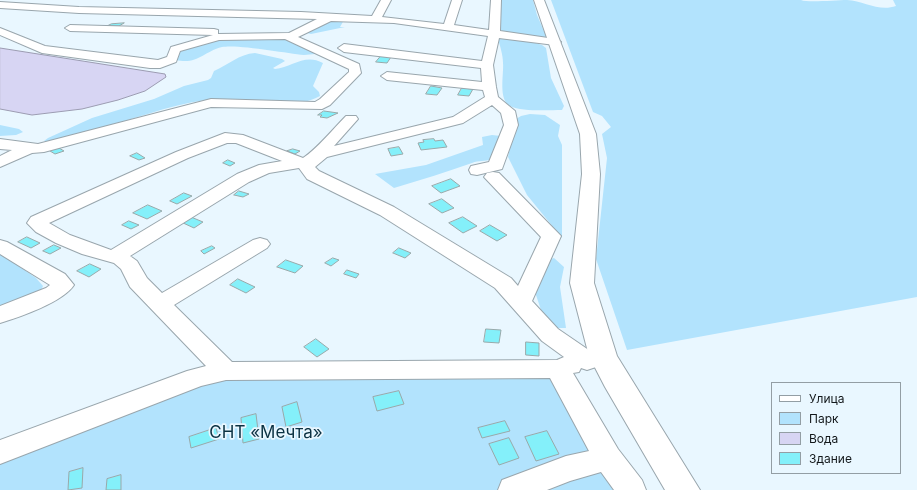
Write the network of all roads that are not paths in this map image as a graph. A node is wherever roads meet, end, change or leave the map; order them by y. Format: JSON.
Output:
{"nodes":[{"id":1,"x":13,"y":0,"type":"edge"},
{"id":2,"x":386,"y":0,"type":"edge"},
{"id":3,"x":457,"y":0,"type":"edge"},
{"id":4,"x":496,"y":0,"type":"edge"},
{"id":5,"x":539,"y":0,"type":"edge"},
{"id":6,"x":2,"y":5,"type":"edge"},
{"id":7,"x":308,"y":6,"type":"dead end"},
{"id":8,"x":301,"y":14,"type":"junction"},
{"id":9,"x":330,"y":18,"type":"junction"},
{"id":10,"x":375,"y":20,"type":"junction"},
{"id":11,"x":70,"y":28,"type":"dead end"},
{"id":12,"x":450,"y":28,"type":"junction"},
{"id":13,"x":304,"y":30,"type":"junction"},
{"id":14,"x":0,"y":31,"type":"edge"},
{"id":15,"x":494,"y":34,"type":"junction"},
{"id":16,"x":291,"y":36,"type":"junction"},
{"id":17,"x":555,"y":42,"type":"junction"},
{"id":18,"x":344,"y":48,"type":"dead end"},
{"id":19,"x":487,"y":65,"type":"junction"},
{"id":20,"x":387,"y":76,"type":"dead end"},
{"id":21,"x":491,"y":93,"type":"junction"},
{"id":22,"x":351,"y":119,"type":"dead end"},
{"id":23,"x":0,"y":144,"type":"edge"},
{"id":24,"x":28,"y":149,"type":"junction"},
{"id":25,"x":310,"y":160,"type":"junction"},
{"id":26,"x":0,"y":162,"type":"edge"},
{"id":27,"x":260,"y":244,"type":"dead end"},
{"id":28,"x":0,"y":246,"type":"edge"},
{"id":29,"x":120,"y":258,"type":"junction"},
{"id":30,"x":159,"y":302,"type":"junction"},
{"id":31,"x":521,"y":302,"type":"junction"},
{"id":32,"x":0,"y":315,"type":"edge"},
{"id":33,"x":595,"y":359,"type":"junction"},
{"id":34,"x":557,"y":369,"type":"junction"},
{"id":35,"x":226,"y":372,"type":"junction"},
{"id":36,"x":0,"y":452,"type":"edge"},
{"id":37,"x":608,"y":458,"type":"junction"},
{"id":38,"x":513,"y":490,"type":"edge"},
{"id":39,"x":631,"y":490,"type":"edge"},
{"id":40,"x":683,"y":490,"type":"edge"}],
"edges":[{"from":1,"to":6,"type":"street"},
{"from":2,"to":10,"type":"street"},
{"from":3,"to":12,"type":"street"},
{"from":4,"to":15,"type":"street"},
{"from":5,"to":17,"type":"main road"},
{"from":6,"to":8,"type":"street"},
{"from":7,"to":8,"type":"street"},
{"from":8,"to":9,"type":"street"},
{"from":9,"to":10,"type":"street"},
{"from":9,"to":13,"type":"street"},
{"from":10,"to":12,"type":"street"},
{"from":11,"to":13,"type":"street"},
{"from":12,"to":15,"type":"street"},
{"from":13,"to":16,"type":"street"},
{"from":14,"to":16,"type":"street"},
{"from":15,"to":17,"type":"street"},
{"from":15,"to":19,"type":"street"},
{"from":16,"to":24,"type":"street"},
{"from":17,"to":33,"type":"main road"},
{"from":18,"to":19,"type":"street"},
{"from":19,"to":21,"type":"street"},
{"from":20,"to":21,"type":"street"},
{"from":21,"to":25,"type":"street"},
{"from":21,"to":31,"type":"street"},
{"from":22,"to":25,"type":"street"},
{"from":23,"to":24,"type":"street"},
{"from":24,"to":26,"type":"street"},
{"from":25,"to":29,"type":"street"},
{"from":25,"to":29,"type":"street"},
{"from":25,"to":31,"type":"street"},
{"from":27,"to":30,"type":"street"},
{"from":28,"to":32,"type":"street"},
{"from":29,"to":30,"type":"street"},
{"from":30,"to":35,"type":"street"},
{"from":31,"to":33,"type":"street"},
{"from":33,"to":34,"type":"street"},
{"from":33,"to":40,"type":"main road"},
{"from":34,"to":35,"type":"street"},
{"from":34,"to":37,"type":"street"},
{"from":35,"to":36,"type":"street"},
{"from":37,"to":38,"type":"street"},
{"from":37,"to":39,"type":"street"}]}
